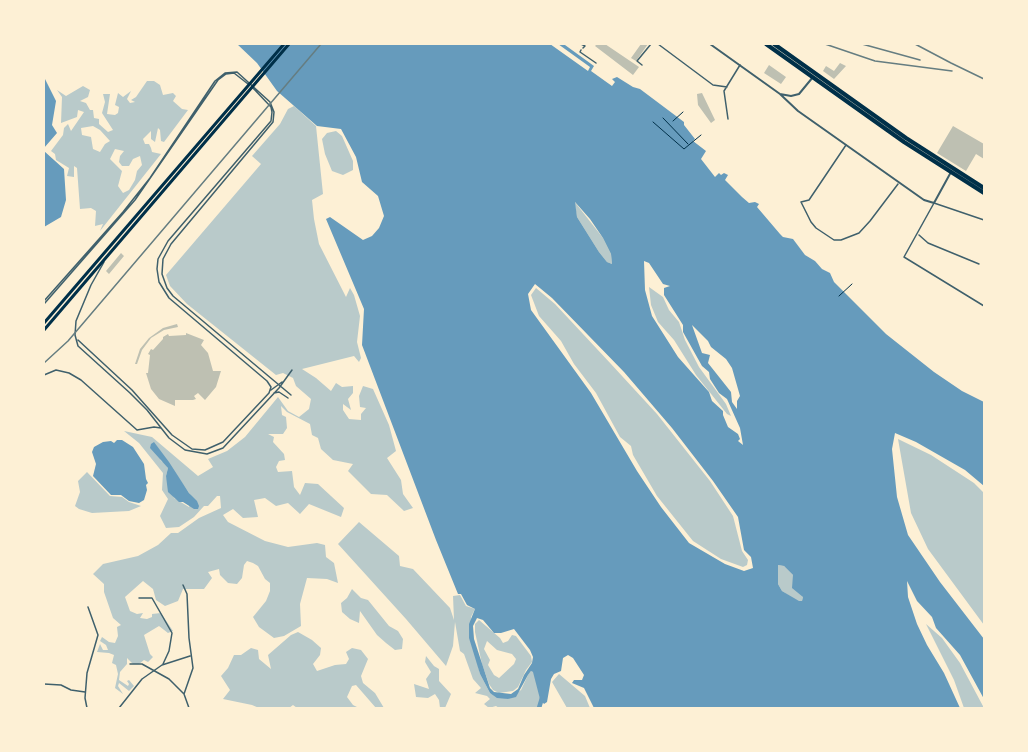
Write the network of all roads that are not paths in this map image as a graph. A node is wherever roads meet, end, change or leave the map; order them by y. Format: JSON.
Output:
{"nodes":[{"id":1,"x":286,"y":44,"type":"edge"},
{"id":2,"x":581,"y":44,"type":"edge"},
{"id":3,"x":651,"y":44,"type":"edge"},
{"id":4,"x":658,"y":44,"type":"edge"},
{"id":5,"x":710,"y":44,"type":"edge"},
{"id":6,"x":766,"y":44,"type":"edge"},
{"id":7,"x":774,"y":44,"type":"edge"},
{"id":8,"x":596,"y":63,"type":"dead end"},
{"id":9,"x":642,"y":65,"type":"dead end"},
{"id":10,"x":740,"y":65,"type":"junction"},
{"id":11,"x":813,"y":77,"type":"junction"},
{"id":12,"x":727,"y":87,"type":"junction"},
{"id":13,"x":244,"y":93,"type":"junction"},
{"id":14,"x":780,"y":94,"type":"junction"},
{"id":15,"x":728,"y":119,"type":"dead end"},
{"id":16,"x":846,"y":145,"type":"junction"},
{"id":17,"x":951,"y":172,"type":"junction"},
{"id":18,"x":899,"y":182,"type":"junction"},
{"id":19,"x":984,"y":188,"type":"edge"},
{"id":20,"x":984,"y":193,"type":"edge"},
{"id":21,"x":934,"y":203,"type":"junction"},
{"id":22,"x":984,"y":220,"type":"edge"},
{"id":23,"x":918,"y":234,"type":"junction"},
{"id":24,"x":109,"y":253,"type":"junction"},
{"id":25,"x":979,"y":264,"type":"dead end"},
{"id":26,"x":44,"y":302,"type":"edge"},
{"id":27,"x":984,"y":306,"type":"edge"},
{"id":28,"x":198,"y":318,"type":"junction"},
{"id":29,"x":196,"y":321,"type":"junction"},
{"id":30,"x":44,"y":323,"type":"edge"},
{"id":31,"x":44,"y":330,"type":"edge"},
{"id":32,"x":229,"y":346,"type":"junction"},
{"id":33,"x":292,"y":370,"type":"dead end"},
{"id":34,"x":110,"y":373,"type":"junction"},
{"id":35,"x":44,"y":375,"type":"edge"},
{"id":36,"x":273,"y":381,"type":"junction"},
{"id":37,"x":282,"y":382,"type":"junction"},
{"id":38,"x":270,"y":383,"type":"junction"},
{"id":39,"x":277,"y":387,"type":"junction"},
{"id":40,"x":285,"y":390,"type":"junction"},
{"id":41,"x":269,"y":393,"type":"junction"},
{"id":42,"x":282,"y":393,"type":"junction"},
{"id":43,"x":273,"y":394,"type":"junction"},
{"id":44,"x":291,"y":395,"type":"dead end"},
{"id":45,"x":288,"y":398,"type":"dead end"},
{"id":46,"x":257,"y":406,"type":"junction"},
{"id":47,"x":260,"y":409,"type":"junction"},
{"id":48,"x":158,"y":418,"type":"junction"},
{"id":49,"x":155,"y":420,"type":"junction"},
{"id":50,"x":152,"y":428,"type":"junction"},
{"id":51,"x":161,"y":428,"type":"junction"},
{"id":52,"x":234,"y":432,"type":"junction"},
{"id":53,"x":172,"y":435,"type":"junction"},
{"id":54,"x":237,"y":435,"type":"junction"},
{"id":55,"x":169,"y":438,"type":"junction"},
{"id":56,"x":183,"y":585,"type":"dead end"},
{"id":57,"x":139,"y":598,"type":"dead end"},
{"id":58,"x":88,"y":607,"type":"dead end"},
{"id":59,"x":192,"y":655,"type":"junction"},
{"id":60,"x":130,"y":664,"type":"dead end"},
{"id":61,"x":162,"y":665,"type":"junction"},
{"id":62,"x":153,"y":671,"type":"junction"},
{"id":63,"x":44,"y":684,"type":"edge"},
{"id":64,"x":85,"y":692,"type":"junction"},
{"id":65,"x":184,"y":694,"type":"junction"},
{"id":66,"x":87,"y":708,"type":"edge"},
{"id":67,"x":119,"y":708,"type":"edge"},
{"id":68,"x":189,"y":708,"type":"edge"}],
"edges":[{"from":1,"to":13,"type":"main road"},
{"from":2,"to":8,"type":"street"},
{"from":3,"to":9,"type":"street"},
{"from":4,"to":12,"type":"street"},
{"from":5,"to":10,"type":"street"},
{"from":6,"to":11,"type":"highway"},
{"from":7,"to":19,"type":"highway"},
{"from":10,"to":12,"type":"street"},
{"from":10,"to":14,"type":"street"},
{"from":11,"to":14,"type":"street"},
{"from":11,"to":17,"type":"highway"},
{"from":12,"to":15,"type":"street"},
{"from":13,"to":24,"type":"main road"},
{"from":13,"to":30,"type":"main road"},
{"from":14,"to":16,"type":"street"},
{"from":16,"to":18,"type":"street"},
{"from":16,"to":18,"type":"street"},
{"from":17,"to":20,"type":"highway"},
{"from":17,"to":21,"type":"street"},
{"from":18,"to":21,"type":"street"},
{"from":21,"to":22,"type":"street"},
{"from":21,"to":23,"type":"street"},
{"from":23,"to":25,"type":"street"},
{"from":23,"to":27,"type":"street"},
{"from":24,"to":31,"type":"main road"},
{"from":24,"to":34,"type":"street"},
{"from":26,"to":28,"type":"street"},
{"from":26,"to":29,"type":"street"},
{"from":28,"to":29,"type":"street"},
{"from":28,"to":32,"type":"street"},
{"from":29,"to":32,"type":"street"},
{"from":32,"to":36,"type":"street"},
{"from":32,"to":38,"type":"street"},
{"from":33,"to":37,"type":"street"},
{"from":34,"to":48,"type":"street"},
{"from":34,"to":49,"type":"street"},
{"from":35,"to":50,"type":"street"},
{"from":36,"to":37,"type":"street"},
{"from":36,"to":39,"type":"street"},
{"from":37,"to":39,"type":"street"},
{"from":37,"to":40,"type":"street"},
{"from":38,"to":39,"type":"street"},
{"from":38,"to":41,"type":"street"},
{"from":39,"to":40,"type":"street"},
{"from":39,"to":41,"type":"street"},
{"from":39,"to":42,"type":"street"},
{"from":39,"to":43,"type":"street"},
{"from":40,"to":44,"type":"street"},
{"from":41,"to":46,"type":"street"},
{"from":42,"to":43,"type":"street"},
{"from":42,"to":45,"type":"street"},
{"from":43,"to":47,"type":"street"},
{"from":46,"to":47,"type":"street"},
{"from":46,"to":52,"type":"street"},
{"from":47,"to":54,"type":"street"},
{"from":48,"to":49,"type":"street"},
{"from":48,"to":53,"type":"street"},
{"from":49,"to":50,"type":"street"},
{"from":49,"to":51,"type":"street"},
{"from":50,"to":51,"type":"street"},
{"from":51,"to":55,"type":"street"},
{"from":52,"to":53,"type":"street"},
{"from":52,"to":54,"type":"street"},
{"from":53,"to":55,"type":"street"},
{"from":54,"to":55,"type":"street"},
{"from":56,"to":59,"type":"street"},
{"from":57,"to":61,"type":"street"},
{"from":58,"to":64,"type":"street"},
{"from":59,"to":61,"type":"street"},
{"from":59,"to":65,"type":"street"},
{"from":60,"to":62,"type":"street"},
{"from":61,"to":62,"type":"street"},
{"from":62,"to":65,"type":"street"},
{"from":62,"to":67,"type":"street"},
{"from":63,"to":64,"type":"street"},
{"from":64,"to":66,"type":"street"},
{"from":65,"to":68,"type":"street"}]}
